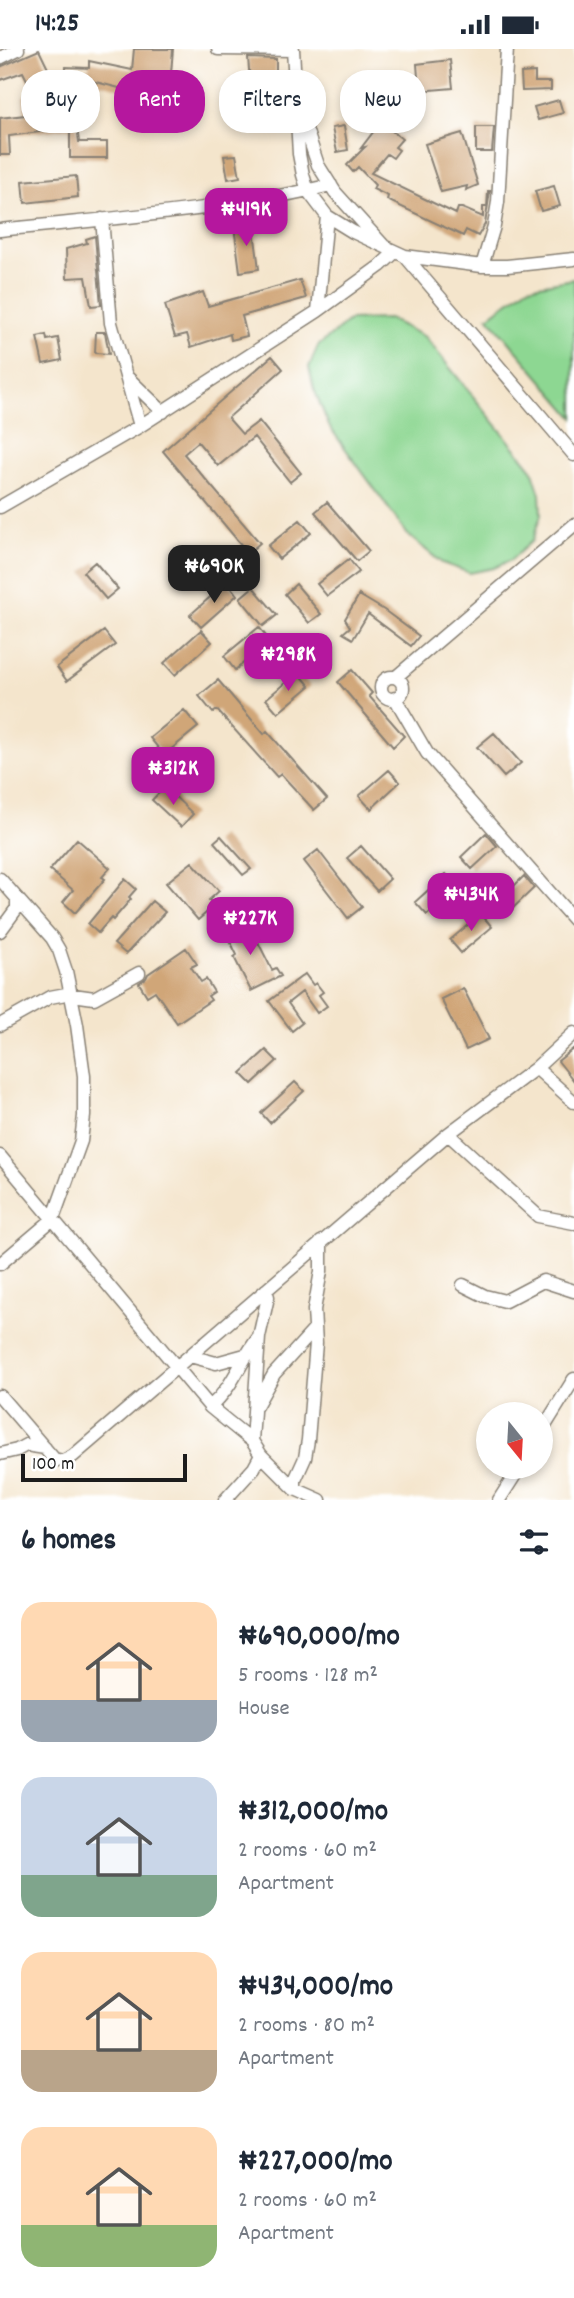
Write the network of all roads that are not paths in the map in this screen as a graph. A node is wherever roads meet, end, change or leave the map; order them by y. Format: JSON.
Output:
{"nodes":[{"id":1,"x":18,"y":49,"type":"edge"},
{"id":2,"x":218,"y":49,"type":"edge"},
{"id":3,"x":507,"y":49,"type":"edge"},
{"id":4,"x":293,"y":50,"type":"edge"},
{"id":5,"x":0,"y":58,"type":"edge"},
{"id":6,"x":295,"y":70,"type":"edge"},
{"id":7,"x":299,"y":133,"type":"edge"},
{"id":8,"x":307,"y":133,"type":"edge"},
{"id":9,"x":331,"y":185,"type":"junction"},
{"id":10,"x":308,"y":191,"type":"junction"},
{"id":11,"x":327,"y":216,"type":"junction"},
{"id":12,"x":102,"y":219,"type":"junction"},
{"id":13,"x":0,"y":230,"type":"edge"},
{"id":14,"x":395,"y":252,"type":"junction"},
{"id":15,"x":574,"y":259,"type":"edge"},
{"id":16,"x":482,"y":266,"type":"junction"},
{"id":17,"x":318,"y":311,"type":"junction"},
{"id":18,"x":125,"y":374,"type":"junction"},
{"id":19,"x":163,"y":412,"type":"junction"},
{"id":20,"x":140,"y":426,"type":"junction"},
{"id":21,"x":574,"y":455,"type":"edge"},
{"id":22,"x":0,"y":507,"type":"edge"},
{"id":23,"x":574,"y":525,"type":"edge"},
{"id":24,"x":0,"y":879,"type":"edge"},
{"id":25,"x":17,"y":898,"type":"junction"},
{"id":26,"x":574,"y":920,"type":"edge"},
{"id":27,"x":0,"y":932,"type":"edge"},
{"id":28,"x":139,"y":973,"type":"dead end"},
{"id":29,"x":71,"y":996,"type":"junction"},
{"id":30,"x":0,"y":1025,"type":"edge"},
{"id":31,"x":574,"y":1033,"type":"edge"},
{"id":32,"x":536,"y":1068,"type":"junction"},
{"id":33,"x":574,"y":1102,"type":"edge"},
{"id":34,"x":448,"y":1134,"type":"junction"},
{"id":35,"x":0,"y":1156,"type":"edge"},
{"id":36,"x":53,"y":1219,"type":"junction"},
{"id":37,"x":574,"y":1223,"type":"edge"},
{"id":38,"x":321,"y":1243,"type":"junction"},
{"id":39,"x":0,"y":1264,"type":"edge"},
{"id":40,"x":463,"y":1285,"type":"dead end"},
{"id":41,"x":266,"y":1290,"type":"junction"},
{"id":42,"x":574,"y":1291,"type":"edge"},
{"id":43,"x":315,"y":1329,"type":"junction"},
{"id":44,"x":260,"y":1337,"type":"junction"},
{"id":45,"x":245,"y":1355,"type":"junction"},
{"id":46,"x":190,"y":1356,"type":"junction"},
{"id":47,"x":178,"y":1367,"type":"junction"},
{"id":48,"x":574,"y":1379,"type":"edge"},
{"id":49,"x":0,"y":1396,"type":"edge"},
{"id":50,"x":256,"y":1406,"type":"junction"},
{"id":51,"x":210,"y":1407,"type":"junction"},
{"id":52,"x":553,"y":1413,"type":"edge"},
{"id":53,"x":252,"y":1441,"type":"junction"},
{"id":54,"x":45,"y":1448,"type":"junction"},
{"id":55,"x":0,"y":1454,"type":"edge"},
{"id":56,"x":261,"y":1455,"type":"junction"},
{"id":57,"x":512,"y":1479,"type":"edge"},
{"id":58,"x":295,"y":1489,"type":"junction"},
{"id":59,"x":225,"y":1500,"type":"edge"},
{"id":60,"x":320,"y":1500,"type":"edge"},
{"id":61,"x":499,"y":1500,"type":"edge"}],
"edges":[{"from":1,"to":5,"type":"street"},
{"from":2,"to":4,"type":"street"},
{"from":3,"to":16,"type":"street"},
{"from":4,"to":6,"type":"street"},
{"from":7,"to":10,"type":"street"},
{"from":8,"to":9,"type":"street"},
{"from":9,"to":10,"type":"street"},
{"from":9,"to":14,"type":"street"},
{"from":10,"to":11,"type":"street"},
{"from":10,"to":12,"type":"street"},
{"from":11,"to":14,"type":"street"},
{"from":11,"to":17,"type":"street"},
{"from":12,"to":13,"type":"street"},
{"from":12,"to":18,"type":"street"},
{"from":14,"to":16,"type":"street"},
{"from":14,"to":17,"type":"street"},
{"from":14,"to":21,"type":"street"},
{"from":15,"to":16,"type":"street"},
{"from":17,"to":19,"type":"street"},
{"from":18,"to":19,"type":"street"},
{"from":18,"to":20,"type":"street"},
{"from":19,"to":20,"type":"street"},
{"from":20,"to":22,"type":"street"},
{"from":23,"to":26,"type":"street"},
{"from":24,"to":25,"type":"street"},
{"from":25,"to":27,"type":"street"},
{"from":25,"to":29,"type":"street"},
{"from":28,"to":29,"type":"street"},
{"from":29,"to":30,"type":"street"},
{"from":29,"to":36,"type":"street"},
{"from":31,"to":32,"type":"street"},
{"from":32,"to":33,"type":"street"},
{"from":32,"to":34,"type":"street"},
{"from":34,"to":37,"type":"street"},
{"from":34,"to":38,"type":"street"},
{"from":35,"to":36,"type":"street"},
{"from":36,"to":39,"type":"street"},
{"from":36,"to":47,"type":"street"},
{"from":38,"to":41,"type":"street"},
{"from":38,"to":43,"type":"street"},
{"from":40,"to":42,"type":"street"},
{"from":41,"to":44,"type":"street"},
{"from":41,"to":46,"type":"street"},
{"from":43,"to":50,"type":"street"},
{"from":43,"to":58,"type":"street"},
{"from":44,"to":45,"type":"street"},
{"from":44,"to":50,"type":"street"},
{"from":45,"to":46,"type":"street"},
{"from":45,"to":51,"type":"street"},
{"from":46,"to":47,"type":"street"},
{"from":47,"to":51,"type":"street"},
{"from":47,"to":54,"type":"street"},
{"from":48,"to":52,"type":"street"},
{"from":49,"to":54,"type":"street"},
{"from":50,"to":53,"type":"street"},
{"from":51,"to":53,"type":"street"},
{"from":53,"to":56,"type":"street"},
{"from":54,"to":55,"type":"street"},
{"from":56,"to":58,"type":"street"},
{"from":56,"to":59,"type":"street"},
{"from":57,"to":61,"type":"street"},
{"from":58,"to":60,"type":"street"}]}
